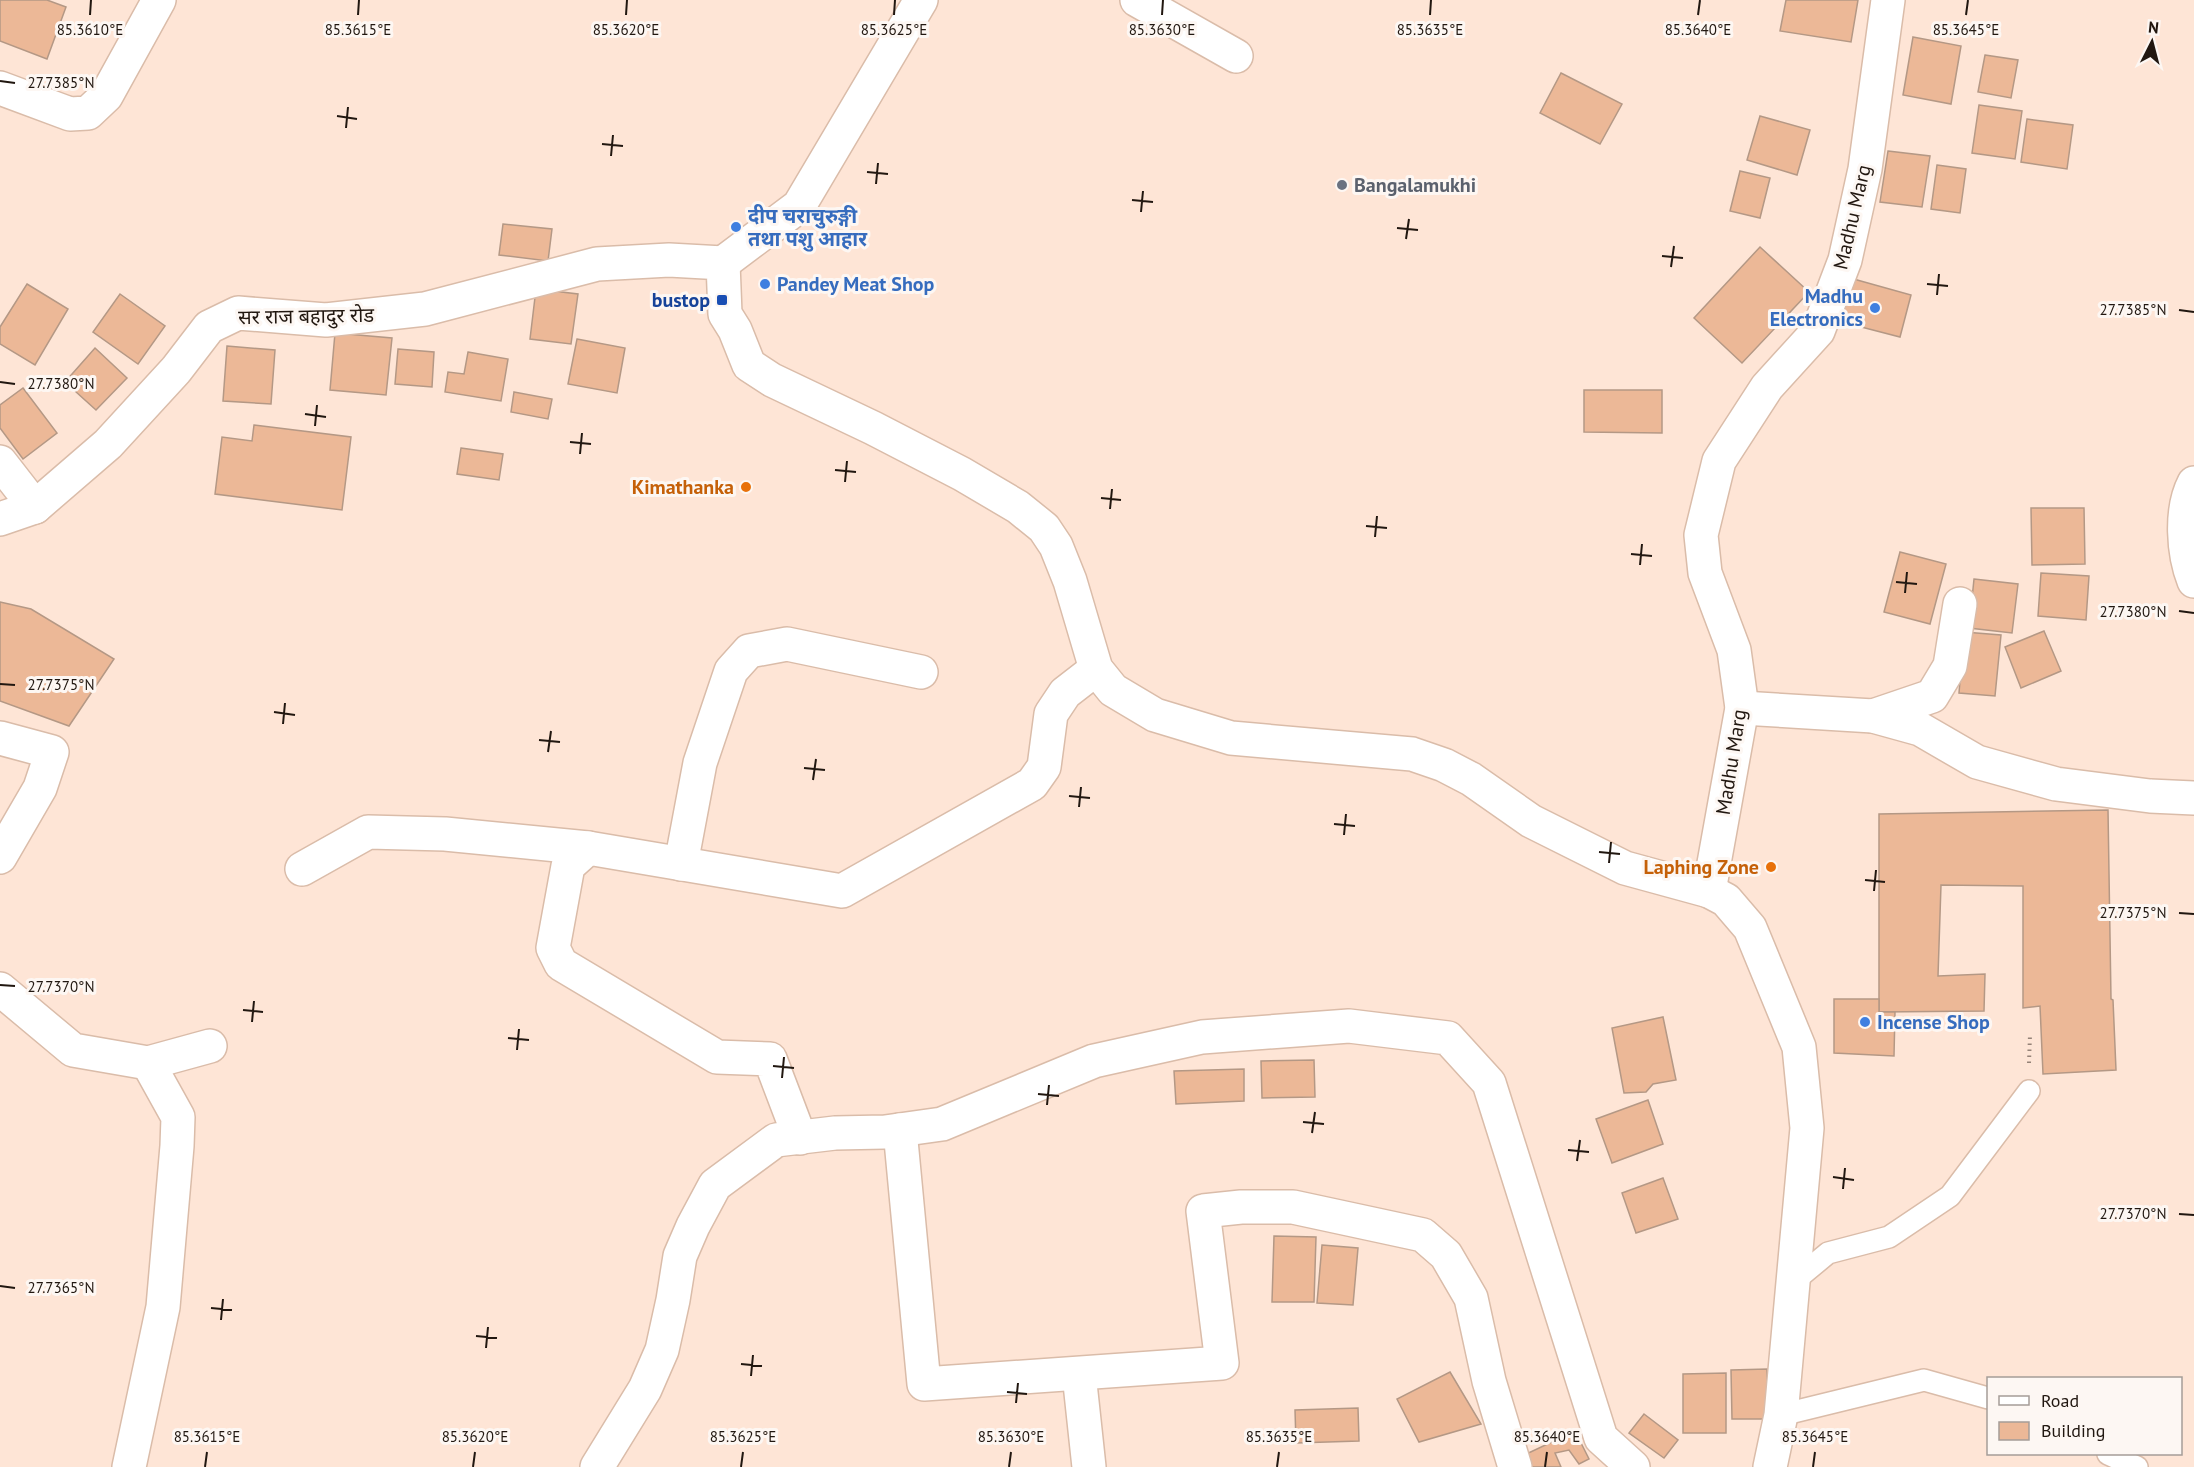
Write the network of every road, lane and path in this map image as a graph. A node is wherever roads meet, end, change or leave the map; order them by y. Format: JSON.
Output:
{"nodes":[{"id":1,"x":159,"y":0,"type":"edge"},
{"id":2,"x":1137,"y":0,"type":"edge"},
{"id":3,"x":1888,"y":0,"type":"edge"},
{"id":4,"x":916,"y":1,"type":"edge"},
{"id":5,"x":1236,"y":56,"type":"dead end"},
{"id":6,"x":0,"y":88,"type":"edge"},
{"id":7,"x":723,"y":263,"type":"junction"},
{"id":8,"x":0,"y":462,"type":"edge"},
{"id":9,"x":2194,"y":483,"type":"edge"},
{"id":10,"x":35,"y":507,"type":"junction"},
{"id":11,"x":0,"y":519,"type":"edge"},
{"id":12,"x":2194,"y":581,"type":"edge"},
{"id":13,"x":1960,"y":604,"type":"dead end"},
{"id":14,"x":1096,"y":669,"type":"junction"},
{"id":15,"x":921,"y":672,"type":"dead end"},
{"id":16,"x":1742,"y":708,"type":"junction"},
{"id":17,"x":1873,"y":716,"type":"junction"},
{"id":18,"x":0,"y":738,"type":"edge"},
{"id":19,"x":2194,"y":798,"type":"edge"},
{"id":20,"x":588,"y":848,"type":"junction"},
{"id":21,"x":0,"y":857,"type":"edge"},
{"id":22,"x":681,"y":864,"type":"junction"},
{"id":23,"x":302,"y":869,"type":"dead end"},
{"id":24,"x":1709,"y":891,"type":"junction"},
{"id":25,"x":0,"y":989,"type":"edge"},
{"id":26,"x":210,"y":1046,"type":"dead end"},
{"id":27,"x":148,"y":1063,"type":"junction"},
{"id":28,"x":2029,"y":1091,"type":"dead end"},
{"id":29,"x":900,"y":1130,"type":"junction"},
{"id":30,"x":800,"y":1138,"type":"junction"},
{"id":31,"x":1793,"y":1282,"type":"junction"},
{"id":32,"x":1079,"y":1374,"type":"junction"},
{"id":33,"x":1987,"y":1397,"type":"edge"},
{"id":34,"x":1781,"y":1415,"type":"junction"},
{"id":35,"x":2110,"y":1455,"type":"edge"},
{"id":36,"x":129,"y":1467,"type":"edge"},
{"id":37,"x":597,"y":1467,"type":"edge"},
{"id":38,"x":1089,"y":1467,"type":"edge"},
{"id":39,"x":1515,"y":1467,"type":"edge"},
{"id":40,"x":1633,"y":1467,"type":"edge"},
{"id":41,"x":1770,"y":1467,"type":"edge"},
{"id":42,"x":2137,"y":1467,"type":"edge"}],
"edges":[{"from":1,"to":6,"type":"street"},
{"from":2,"to":5,"type":"street"},
{"from":3,"to":16,"type":"street","name":"Madhu Marg"},
{"from":4,"to":7,"type":"street"},
{"from":7,"to":10,"type":"street","name":"सर राज बहादुर रोड"},
{"from":7,"to":14,"type":"street"},
{"from":8,"to":10,"type":"street"},
{"from":9,"to":12,"type":"street"},
{"from":10,"to":11,"type":"street","name":"सर राज बहादुर रोड"},
{"from":13,"to":17,"type":"street"},
{"from":14,"to":22,"type":"street"},
{"from":14,"to":24,"type":"street"},
{"from":15,"to":22,"type":"street"},
{"from":16,"to":17,"type":"street"},
{"from":16,"to":24,"type":"street","name":"Madhu Marg"},
{"from":17,"to":19,"type":"street"},
{"from":18,"to":21,"type":"street"},
{"from":20,"to":22,"type":"street"},
{"from":20,"to":23,"type":"street"},
{"from":20,"to":30,"type":"street"},
{"from":24,"to":31,"type":"street"},
{"from":25,"to":27,"type":"street"},
{"from":26,"to":27,"type":"street"},
{"from":27,"to":36,"type":"street"},
{"from":28,"to":31,"type":"lane"},
{"from":29,"to":30,"type":"street"},
{"from":29,"to":32,"type":"street"},
{"from":29,"to":40,"type":"street"},
{"from":30,"to":37,"type":"street"},
{"from":31,"to":34,"type":"street"},
{"from":32,"to":38,"type":"street"},
{"from":32,"to":39,"type":"street"},
{"from":33,"to":34,"type":"lane"},
{"from":34,"to":41,"type":"street"},
{"from":35,"to":42,"type":"lane"}]}
